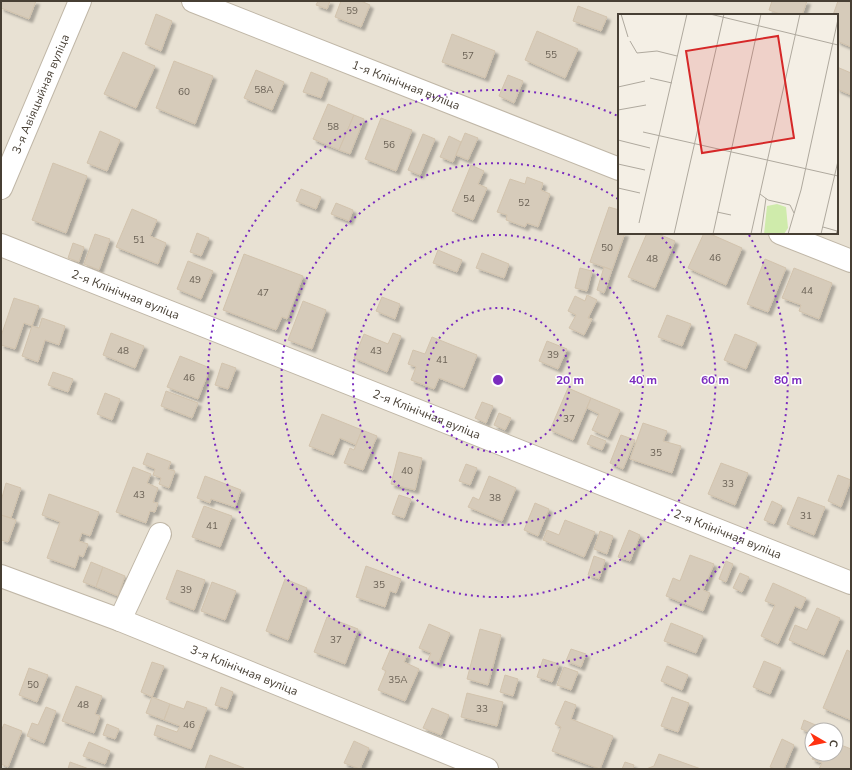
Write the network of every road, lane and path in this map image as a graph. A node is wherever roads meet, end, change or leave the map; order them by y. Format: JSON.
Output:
{"nodes":[{"id":1,"x":80,"y":1,"type":"edge"},
{"id":2,"x":193,"y":1,"type":"edge"},
{"id":3,"x":618,"y":169,"type":"edge"},
{"id":4,"x":1,"y":188,"type":"edge"},
{"id":5,"x":783,"y":234,"type":"edge"},
{"id":6,"x":1,"y":245,"type":"edge"},
{"id":7,"x":851,"y":261,"type":"edge"},
{"id":8,"x":160,"y":534,"type":"dead end"},
{"id":9,"x":1,"y":576,"type":"edge"},
{"id":10,"x":851,"y":584,"type":"edge"},
{"id":11,"x":120,"y":620,"type":"junction"},
{"id":12,"x":487,"y":769,"type":"edge"}],
"edges":[{"from":1,"to":4,"type":"street","name":"3-я Авіяцыйная вуліца"},
{"from":2,"to":3,"type":"street","name":"1-я Клінічная вуліца"},
{"from":5,"to":7,"type":"street"},
{"from":6,"to":10,"type":"street","name":"2-я Клінічная вуліца"},
{"from":8,"to":11,"type":"street"},
{"from":9,"to":11,"type":"street","name":"3-я Клінічная вуліца"},
{"from":11,"to":12,"type":"street","name":"3-я Клінічная вуліца"}]}
